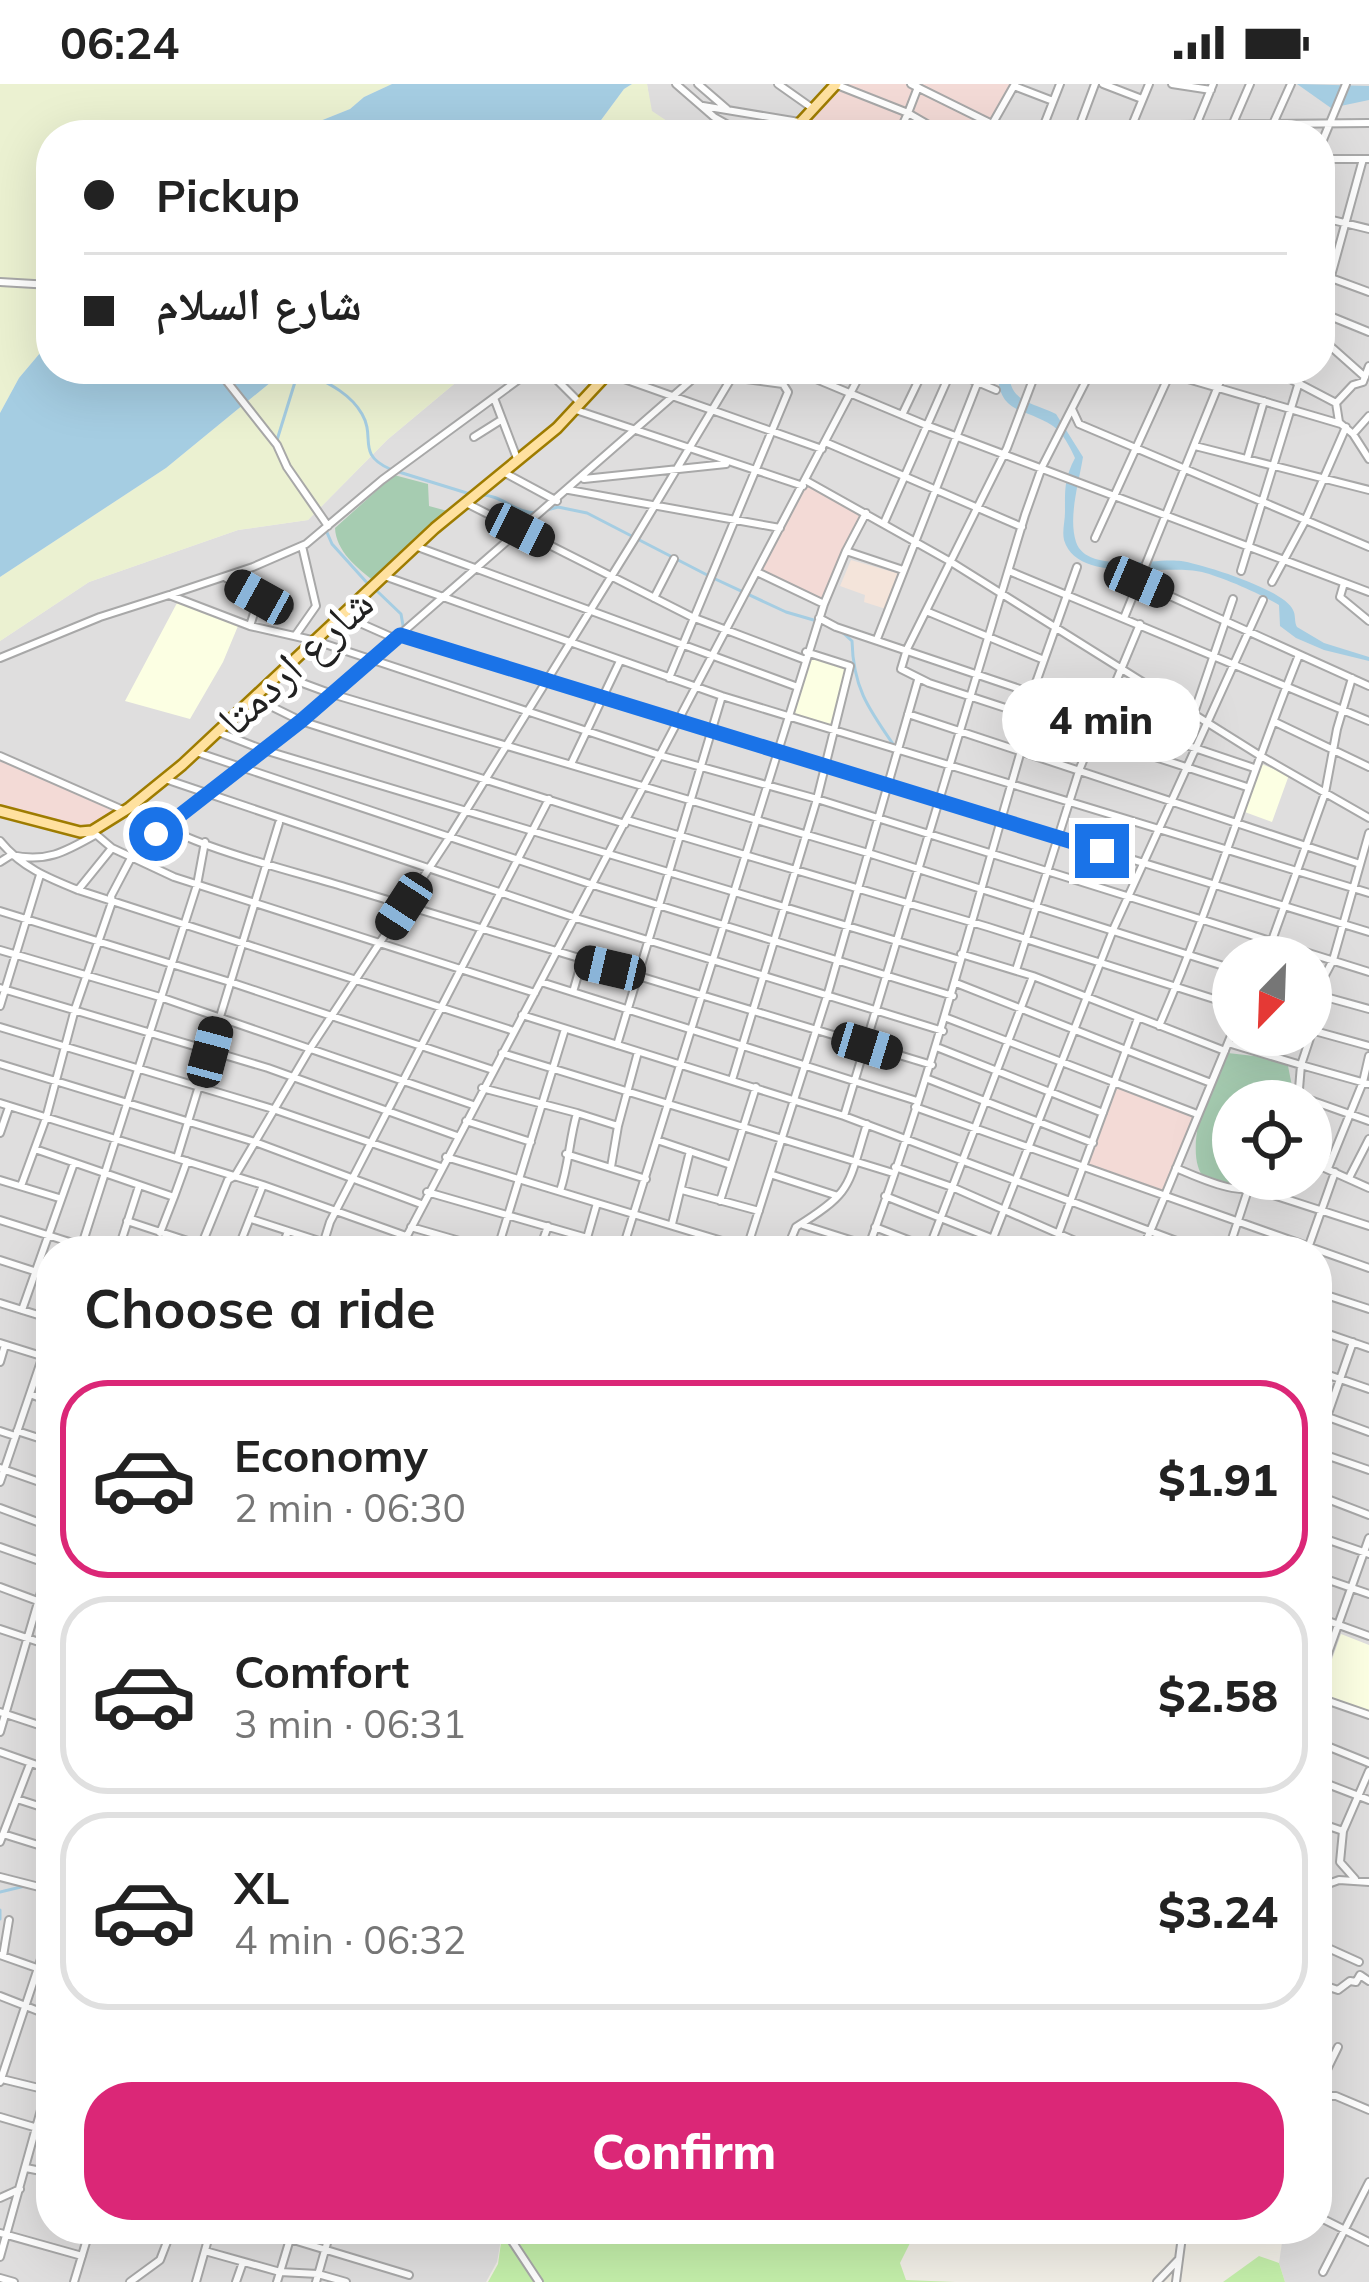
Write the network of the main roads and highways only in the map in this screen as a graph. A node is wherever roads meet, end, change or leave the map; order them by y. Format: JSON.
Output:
{"nodes":[{"id":1,"x":835,"y":84,"type":"edge"},
{"id":2,"x":803,"y":120,"type":"edge"},
{"id":3,"x":599,"y":384,"type":"edge"},
{"id":4,"x":0,"y":811,"type":"edge"}],
"edges":[{"from":1,"to":2,"type":"main road"},
{"from":3,"to":4,"type":"main road","name":"شارع اردمتا"}]}
